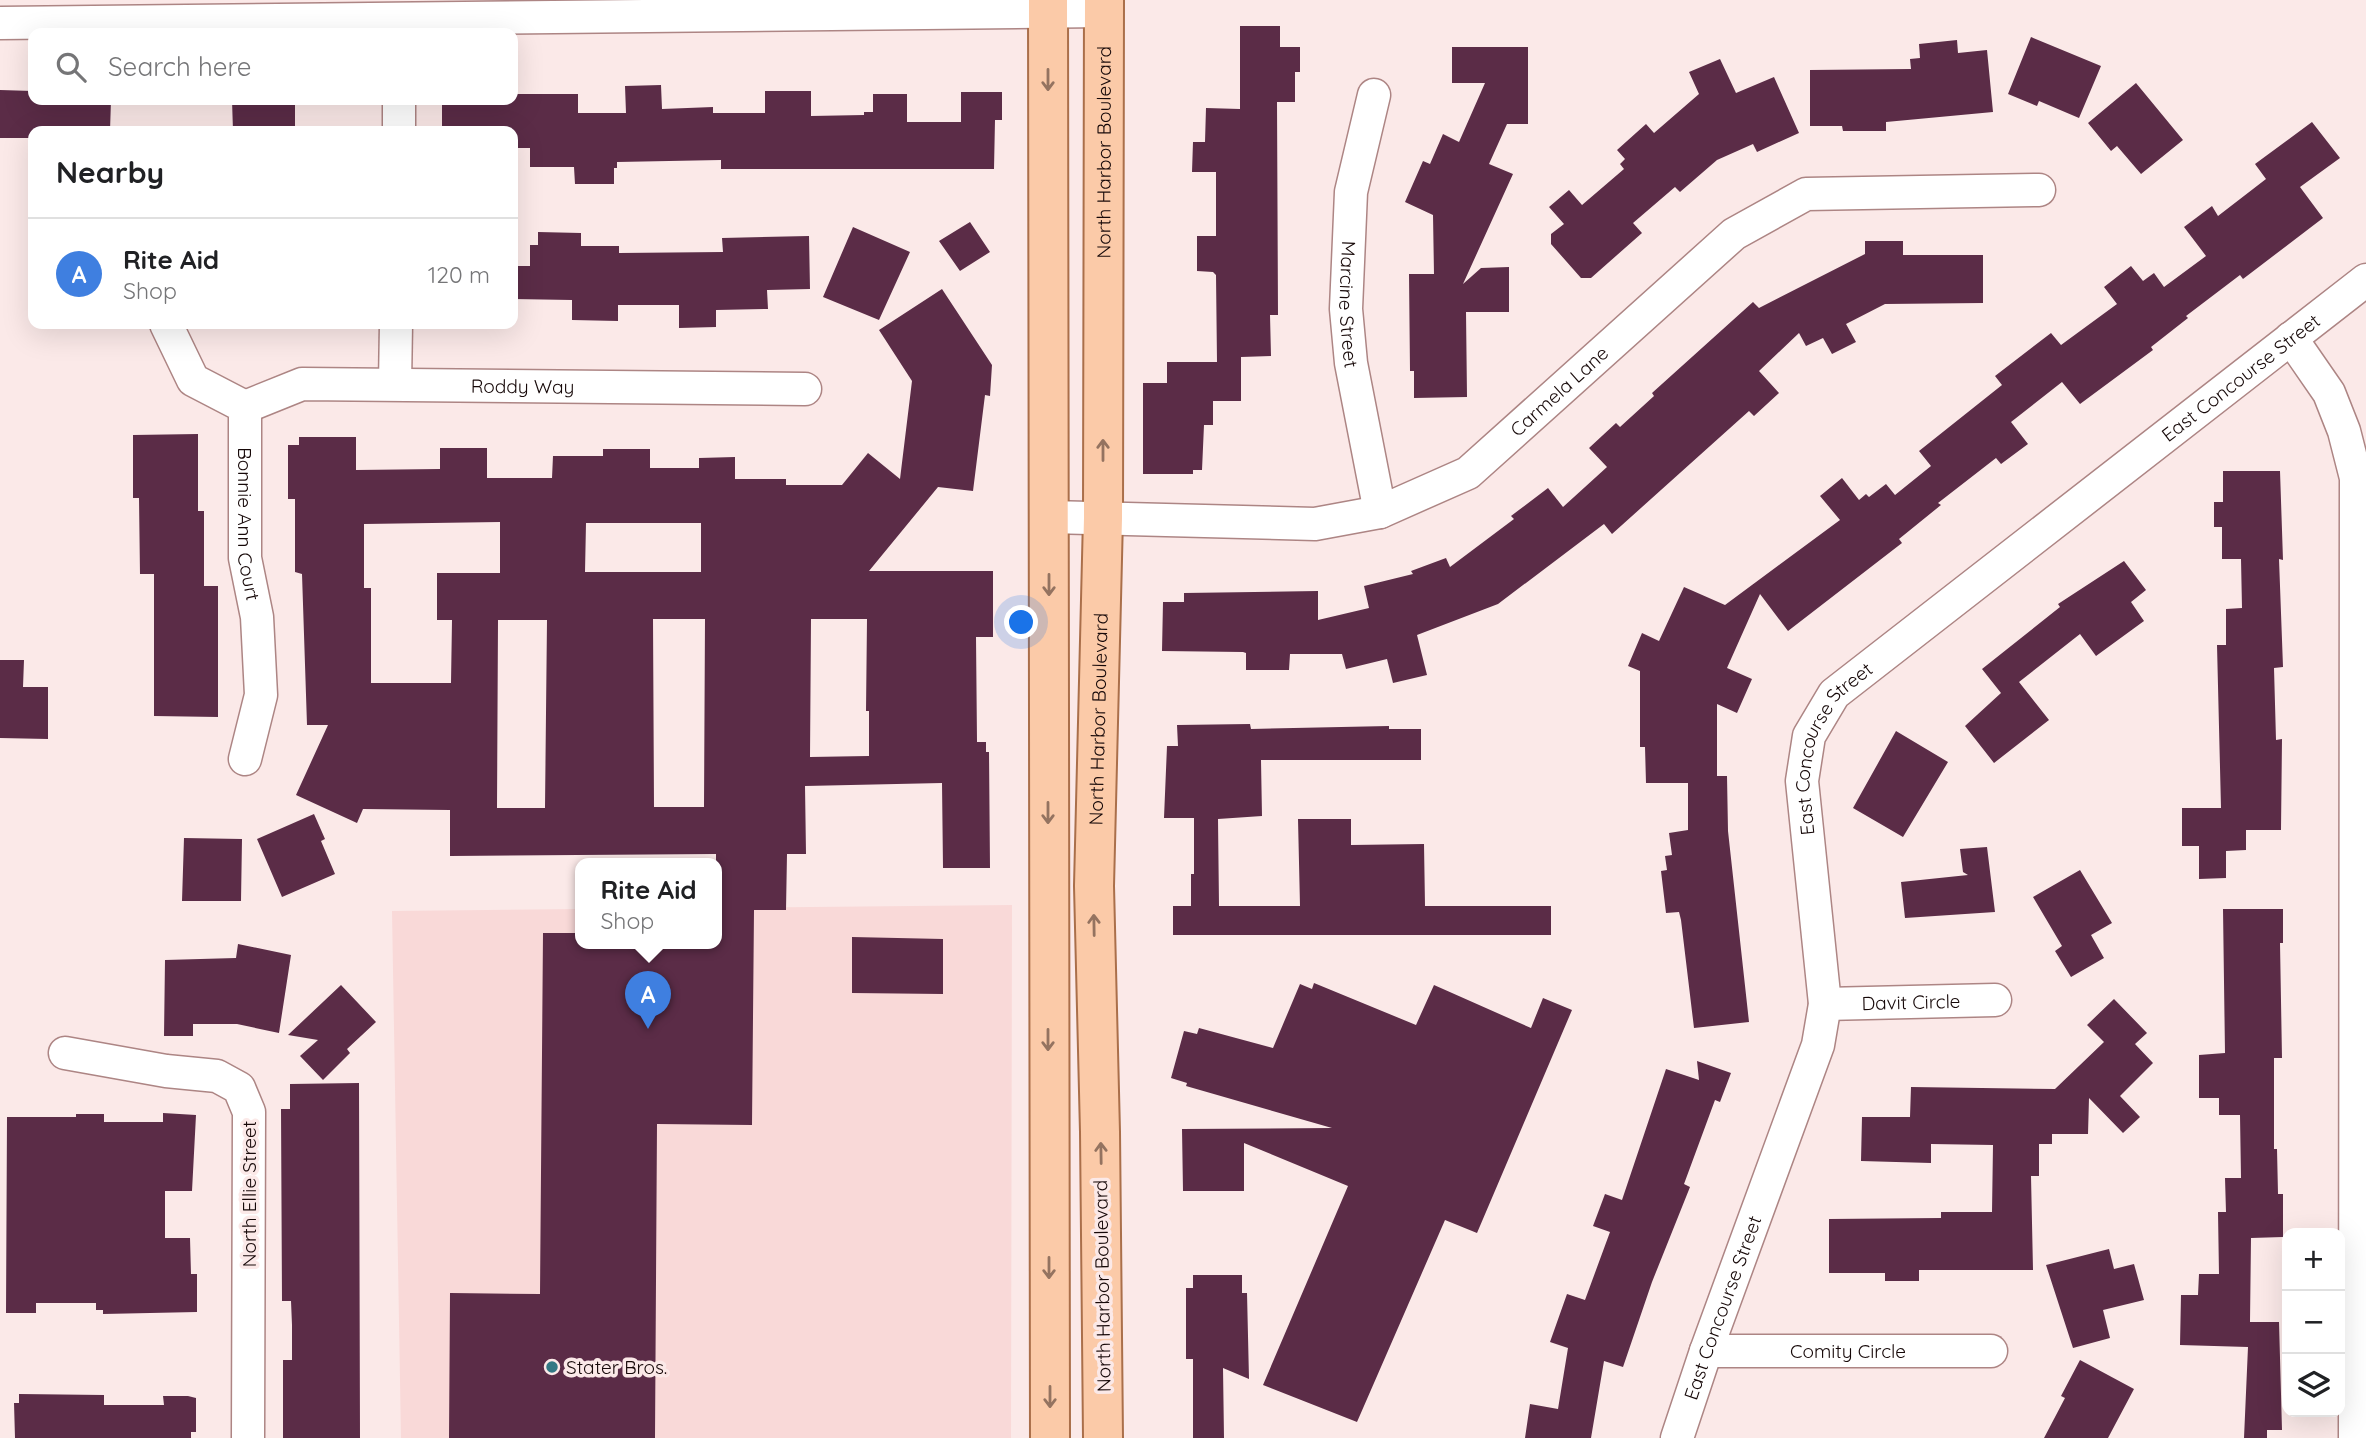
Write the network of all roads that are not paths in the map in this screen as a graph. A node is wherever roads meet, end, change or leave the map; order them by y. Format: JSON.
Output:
{"nodes":[{"id":1,"x":1048,"y":6,"type":"edge"},
{"id":2,"x":1104,"y":6,"type":"edge"},
{"id":3,"x":320,"y":10,"type":"edge"},
{"id":4,"x":0,"y":23,"type":"edge"},
{"id":5,"x":400,"y":27,"type":"edge"},
{"id":6,"x":1374,"y":95,"type":"dead end"},
{"id":7,"x":399,"y":105,"type":"edge"},
{"id":8,"x":399,"y":126,"type":"edge"},
{"id":9,"x":2039,"y":190,"type":"dead end"},
{"id":10,"x":2366,"y":280,"type":"edge"},
{"id":11,"x":168,"y":329,"type":"edge"},
{"id":12,"x":396,"y":329,"type":"edge"},
{"id":13,"x":2291,"y":338,"type":"junction"},
{"id":14,"x":395,"y":384,"type":"junction"},
{"id":15,"x":805,"y":389,"type":"dead end"},
{"id":16,"x":245,"y":407,"type":"junction"},
{"id":17,"x":1380,"y":512,"type":"junction"},
{"id":18,"x":1050,"y":517,"type":"junction"},
{"id":19,"x":1103,"y":519,"type":"junction"},
{"id":20,"x":245,"y":759,"type":"dead end"},
{"id":21,"x":1995,"y":1000,"type":"dead end"},
{"id":22,"x":1825,"y":1004,"type":"junction"},
{"id":23,"x":65,"y":1053,"type":"dead end"},
{"id":24,"x":1706,"y":1351,"type":"junction"},
{"id":25,"x":1991,"y":1351,"type":"dead end"},
{"id":26,"x":248,"y":1438,"type":"edge"},
{"id":27,"x":1049,"y":1438,"type":"edge"},
{"id":28,"x":1103,"y":1438,"type":"edge"},
{"id":29,"x":1677,"y":1438,"type":"edge"},
{"id":30,"x":2355,"y":1438,"type":"edge"}],
"edges":[{"from":1,"to":2,"type":"street"},
{"from":1,"to":5,"type":"street"},
{"from":1,"to":18,"type":"main road","one_way":true},
{"from":19,"to":2,"type":"main road","name":"North Harbor Boulevard","one_way":true},
{"from":3,"to":4,"type":"street"},
{"from":3,"to":5,"type":"street"},
{"from":6,"to":17,"type":"street","name":"Marcine Street"},
{"from":7,"to":8,"type":"street"},
{"from":9,"to":17,"type":"street","name":"Carmela Lane"},
{"from":10,"to":13,"type":"street","name":"East Concourse Street"},
{"from":11,"to":16,"type":"street"},
{"from":12,"to":14,"type":"street"},
{"from":13,"to":22,"type":"street","name":"East Concourse Street"},
{"from":13,"to":30,"type":"street"},
{"from":14,"to":15,"type":"street","name":"Roddy Way"},
{"from":14,"to":16,"type":"street","name":"Roddy Way"},
{"from":16,"to":20,"type":"street","name":"Bonnie Ann Court"},
{"from":17,"to":19,"type":"street","name":"Carmela Lane"},
{"from":18,"to":19,"type":"street","name":"Carmela Lane"},
{"from":18,"to":27,"type":"main road","one_way":true},
{"from":28,"to":19,"type":"main road","name":"North Harbor Boulevard","one_way":true},
{"from":21,"to":22,"type":"street","name":"Davit Circle"},
{"from":22,"to":24,"type":"street","name":"East Concourse Street"},
{"from":23,"to":26,"type":"street","name":"North Ellie Street"},
{"from":24,"to":25,"type":"street","name":"Comity Circle"},
{"from":24,"to":29,"type":"street","name":"East Concourse Street"}]}
